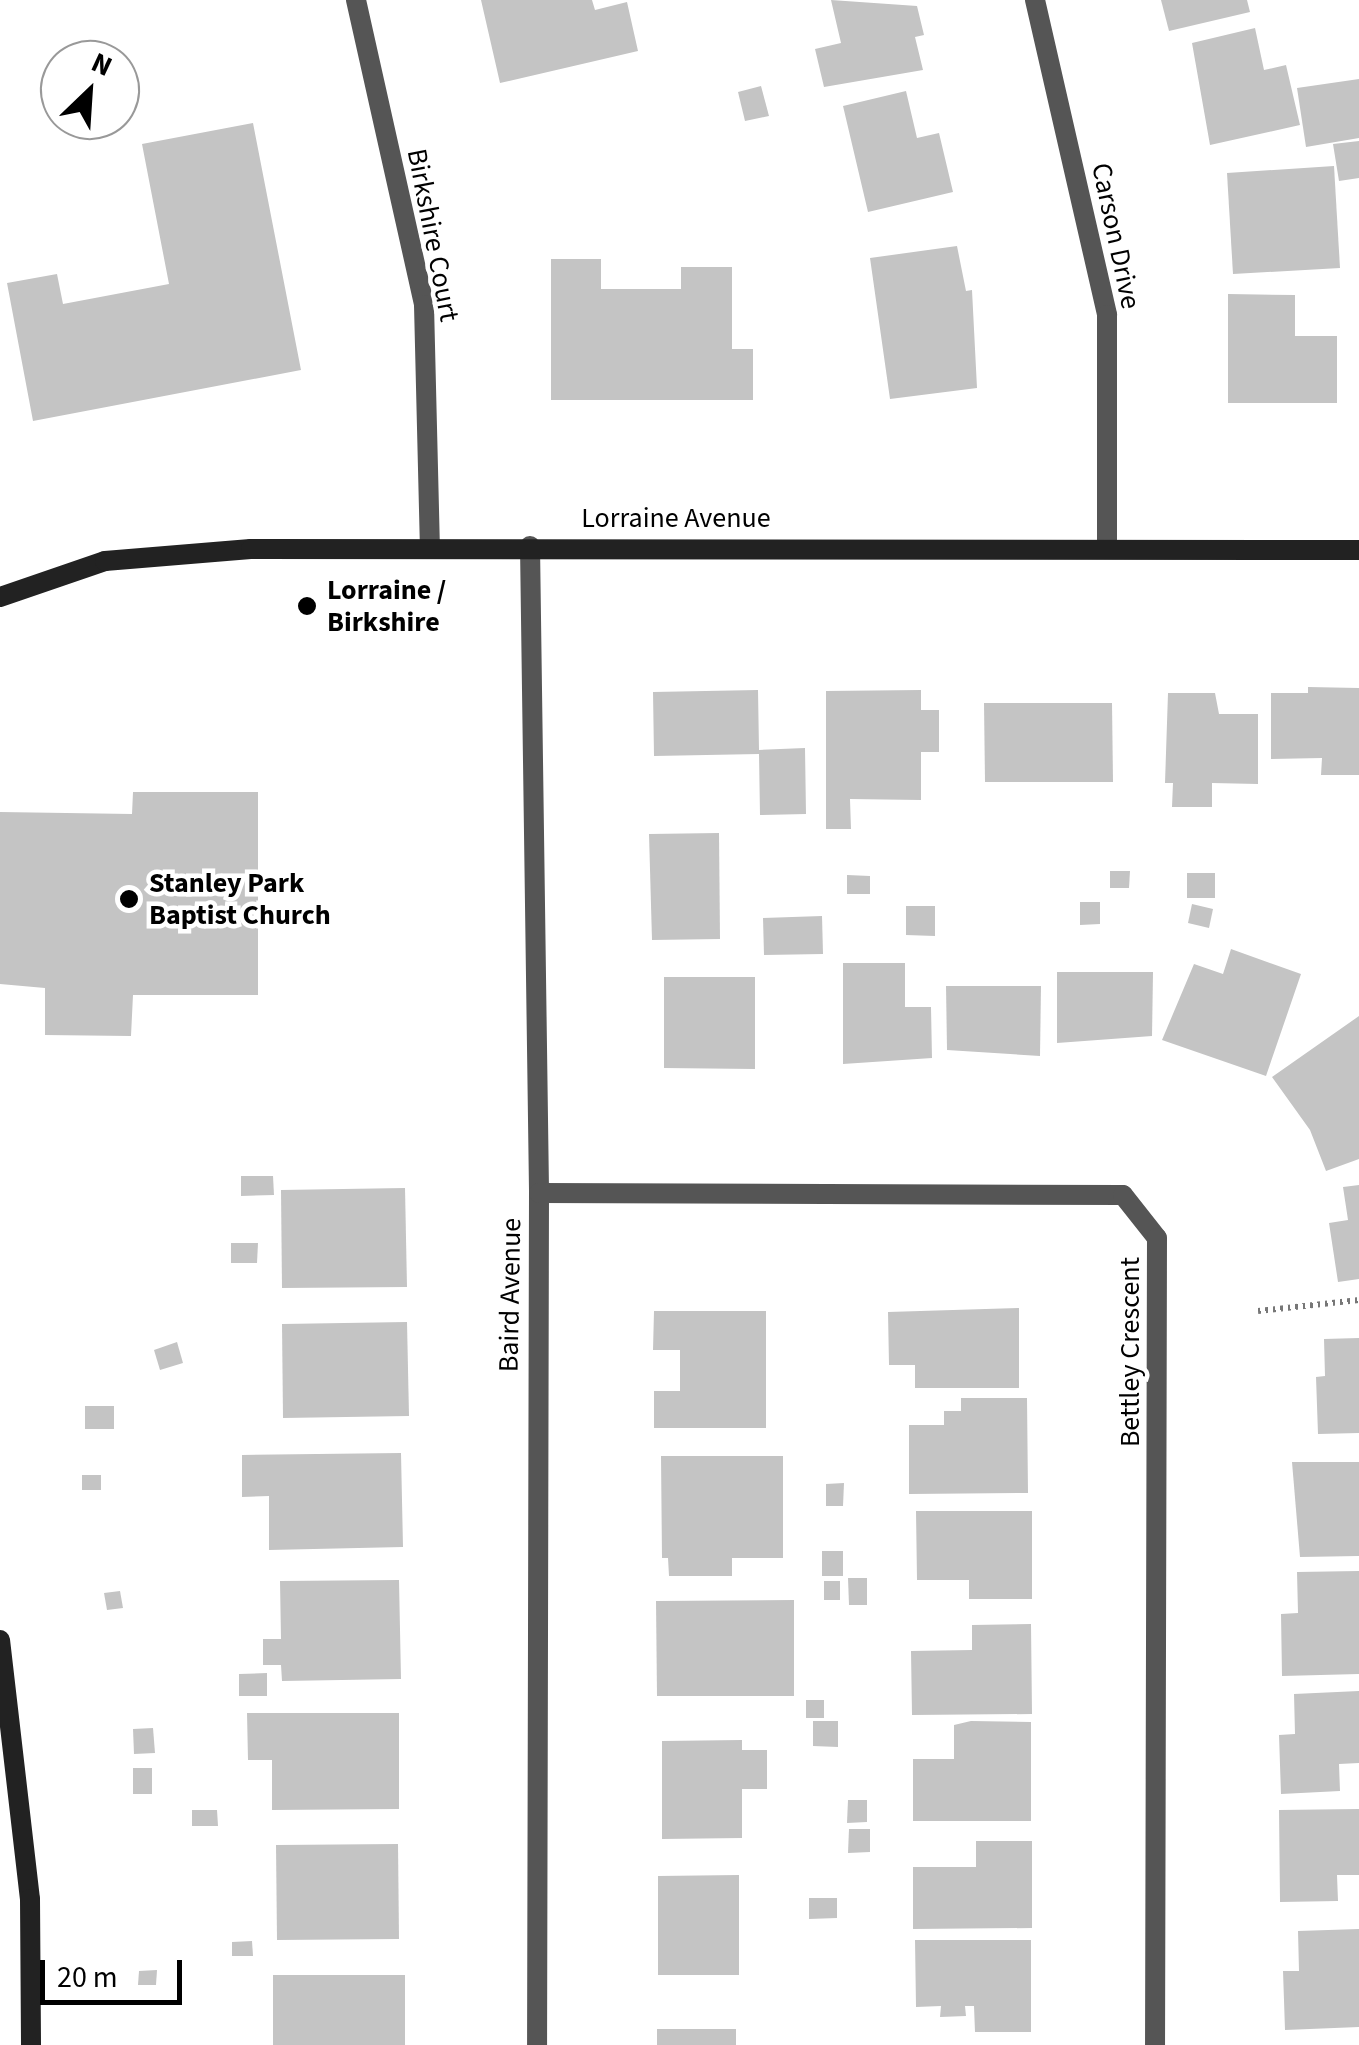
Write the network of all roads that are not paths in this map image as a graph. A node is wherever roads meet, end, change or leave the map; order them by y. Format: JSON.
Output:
{"nodes":[{"id":1,"x":356,"y":0,"type":"edge"},
{"id":2,"x":1035,"y":0,"type":"edge"},
{"id":3,"x":430,"y":545,"type":"junction"},
{"id":4,"x":530,"y":546,"type":"junction"},
{"id":5,"x":1107,"y":547,"type":"junction"},
{"id":6,"x":1359,"y":550,"type":"edge"},
{"id":7,"x":0,"y":597,"type":"edge"},
{"id":8,"x":540,"y":1193,"type":"junction"},
{"id":9,"x":0,"y":1640,"type":"edge"},
{"id":10,"x":32,"y":2045,"type":"edge"},
{"id":11,"x":537,"y":2045,"type":"edge"},
{"id":12,"x":1155,"y":2045,"type":"edge"}],
"edges":[{"from":1,"to":3,"type":"street","name":"Birkshire Court"},
{"from":2,"to":5,"type":"street","name":"Carson Drive"},
{"from":3,"to":4,"type":"street","name":"Lorraine Avenue"},
{"from":3,"to":7,"type":"street","name":"Lorraine Avenue"},
{"from":4,"to":5,"type":"street","name":"Lorraine Avenue"},
{"from":4,"to":8,"type":"street","name":"Baird Avenue"},
{"from":5,"to":6,"type":"street","name":"Lorraine Avenue"},
{"from":8,"to":11,"type":"street","name":"Baird Avenue"},
{"from":8,"to":12,"type":"street","name":"Bettley Crescent"},
{"from":9,"to":10,"type":"street"}]}
